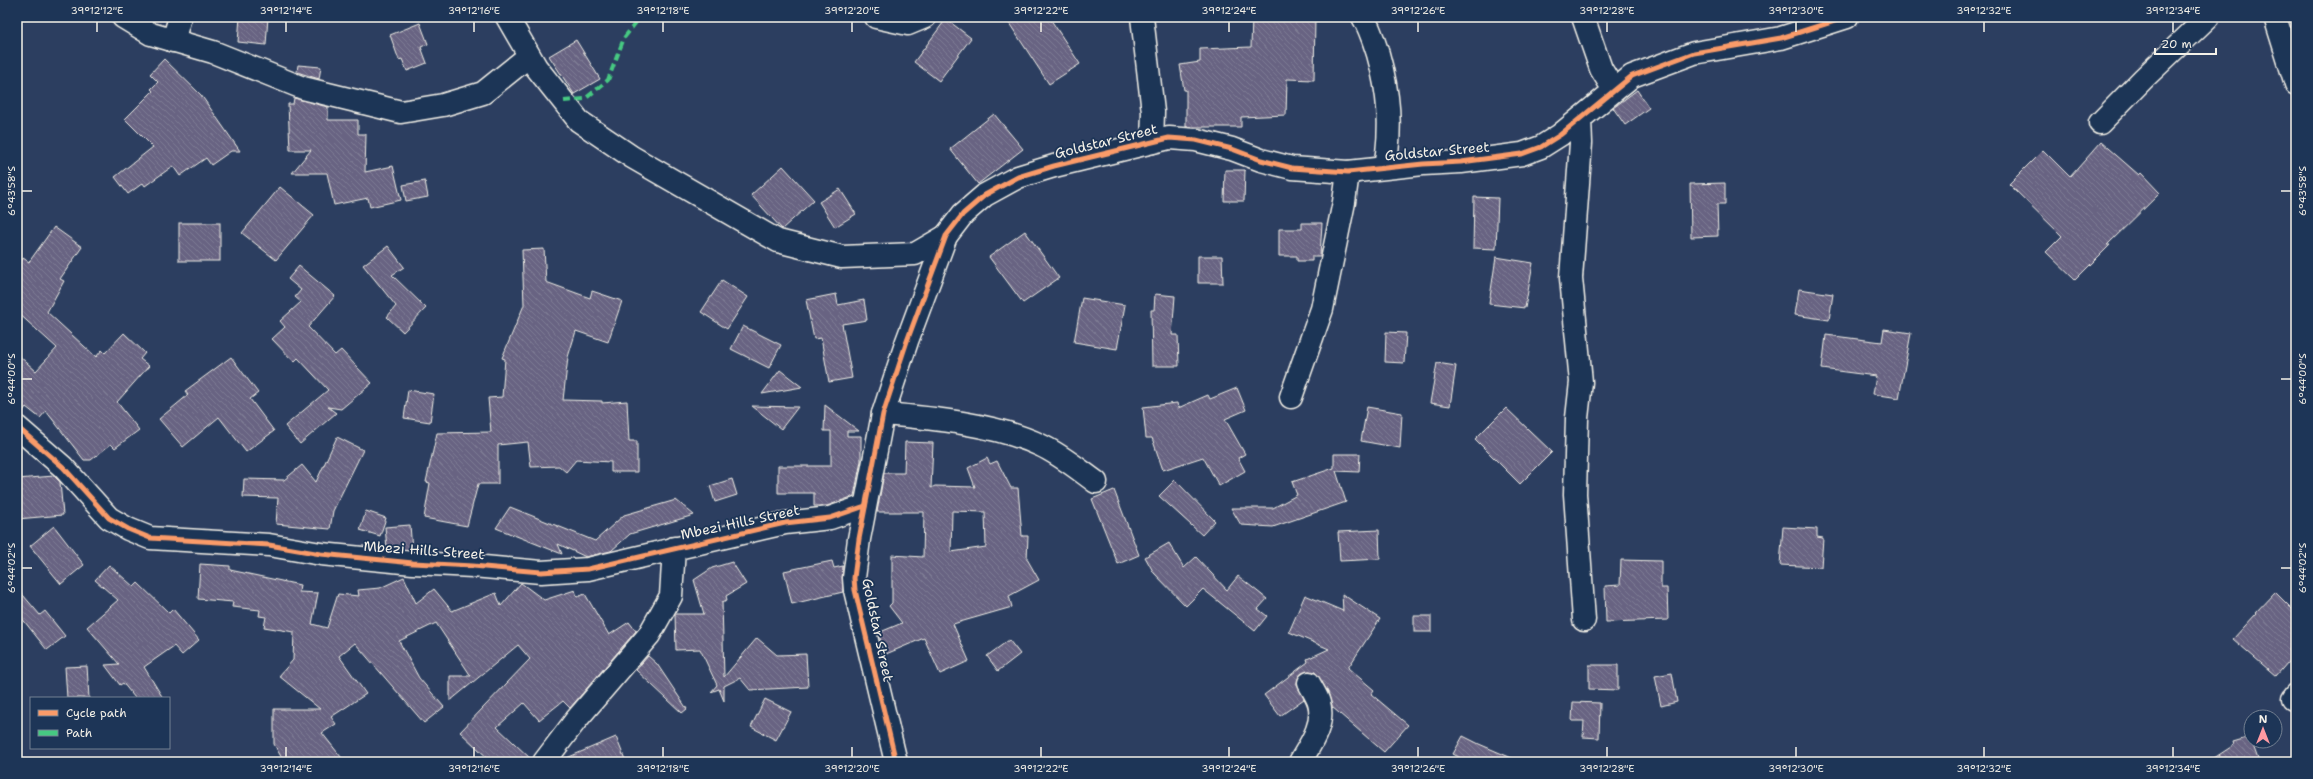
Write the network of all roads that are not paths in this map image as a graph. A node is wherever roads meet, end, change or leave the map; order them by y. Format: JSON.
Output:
{"nodes":[{"id":1,"x":123,"y":17,"type":"edge"},
{"id":2,"x":180,"y":17,"type":"edge"},
{"id":3,"x":507,"y":17,"type":"edge"},
{"id":4,"x":876,"y":17,"type":"edge"},
{"id":5,"x":925,"y":17,"type":"edge"},
{"id":6,"x":1142,"y":17,"type":"edge"},
{"id":7,"x":1363,"y":17,"type":"edge"},
{"id":8,"x":1583,"y":17,"type":"edge"},
{"id":9,"x":1847,"y":17,"type":"edge"},
{"id":10,"x":2208,"y":17,"type":"edge"},
{"id":11,"x":2276,"y":17,"type":"edge"},
{"id":12,"x":173,"y":41,"type":"junction"},
{"id":13,"x":529,"y":56,"type":"junction"},
{"id":14,"x":2296,"y":84,"type":"edge"},
{"id":15,"x":1614,"y":90,"type":"junction"},
{"id":16,"x":1580,"y":119,"type":"junction"},
{"id":17,"x":2100,"y":123,"type":"dead end"},
{"id":18,"x":1152,"y":142,"type":"junction"},
{"id":19,"x":1385,"y":167,"type":"junction"},
{"id":20,"x":1348,"y":172,"type":"junction"},
{"id":21,"x":946,"y":236,"type":"junction"},
{"id":22,"x":1291,"y":397,"type":"dead end"},
{"id":23,"x":883,"y":414,"type":"junction"},
{"id":24,"x":17,"y":427,"type":"edge"},
{"id":25,"x":1096,"y":482,"type":"dead end"},
{"id":26,"x":865,"y":506,"type":"junction"},
{"id":27,"x":674,"y":548,"type":"junction"},
{"id":28,"x":1584,"y":620,"type":"dead end"},
{"id":29,"x":1309,"y":682,"type":"dead end"},
{"id":30,"x":544,"y":762,"type":"edge"},
{"id":31,"x":896,"y":762,"type":"edge"},
{"id":32,"x":1300,"y":762,"type":"edge"}],
"edges":[{"from":1,"to":12,"type":"street"},
{"from":2,"to":12,"type":"street"},
{"from":3,"to":13,"type":"street"},
{"from":4,"to":5,"type":"street"},
{"from":6,"to":18,"type":"street"},
{"from":7,"to":19,"type":"street"},
{"from":8,"to":15,"type":"street"},
{"from":9,"to":15,"type":"street","name":"Goldstar Street"},
{"from":10,"to":17,"type":"street"},
{"from":11,"to":14,"type":"street"},
{"from":12,"to":13,"type":"street"},
{"from":13,"to":21,"type":"street"},
{"from":15,"to":16,"type":"street","name":"Goldstar Street"},
{"from":16,"to":19,"type":"street","name":"Goldstar Street"},
{"from":16,"to":28,"type":"street"},
{"from":18,"to":20,"type":"street","name":"Goldstar Street"},
{"from":18,"to":21,"type":"street","name":"Goldstar Street"},
{"from":19,"to":20,"type":"street","name":"Goldstar Street"},
{"from":20,"to":22,"type":"street"},
{"from":21,"to":23,"type":"street","name":"Goldstar Street"},
{"from":23,"to":25,"type":"street"},
{"from":23,"to":26,"type":"street","name":"Goldstar Street"},
{"from":24,"to":27,"type":"street","name":"Mbezi Hills Street"},
{"from":26,"to":27,"type":"street","name":"Mbezi Hills Street"},
{"from":26,"to":31,"type":"street","name":"Goldstar Street"},
{"from":27,"to":30,"type":"street"},
{"from":29,"to":32,"type":"street"}]}
